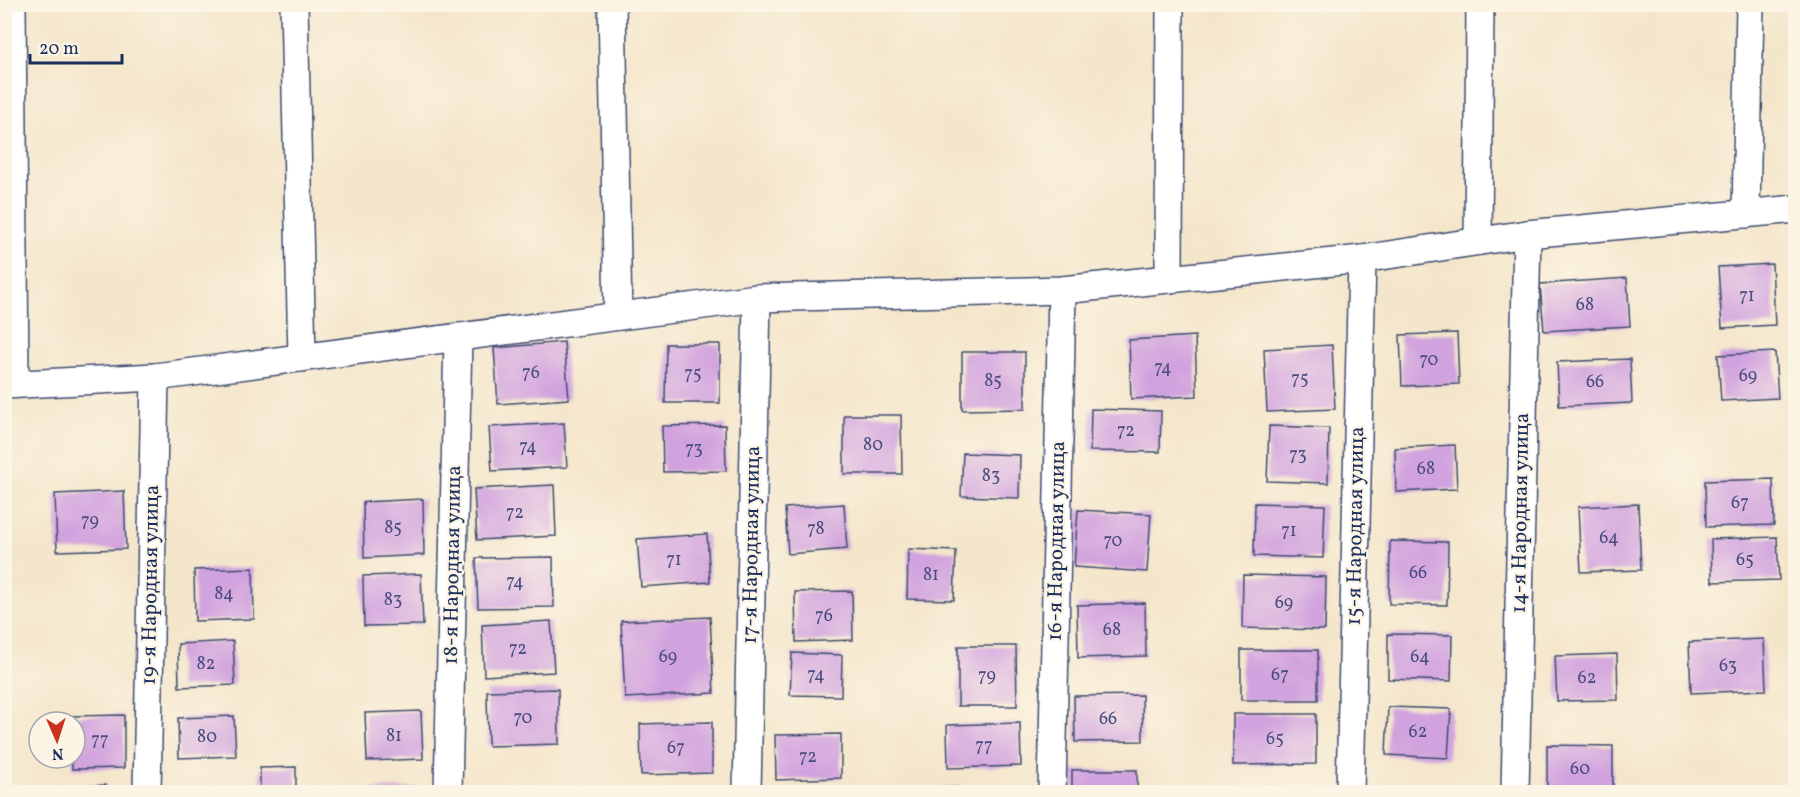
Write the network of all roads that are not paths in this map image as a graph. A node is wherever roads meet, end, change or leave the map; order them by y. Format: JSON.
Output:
{"nodes":[{"id":1,"x":12,"y":4,"type":"edge"},
{"id":2,"x":294,"y":4,"type":"edge"},
{"id":3,"x":612,"y":4,"type":"edge"},
{"id":4,"x":1170,"y":4,"type":"edge"},
{"id":5,"x":1480,"y":4,"type":"edge"},
{"id":6,"x":1750,"y":4,"type":"edge"},
{"id":7,"x":1796,"y":209,"type":"edge"},
{"id":8,"x":1746,"y":214,"type":"junction"},
{"id":9,"x":1527,"y":234,"type":"junction"},
{"id":10,"x":1478,"y":241,"type":"junction"},
{"id":11,"x":1362,"y":259,"type":"junction"},
{"id":12,"x":1169,"y":279,"type":"junction"},
{"id":13,"x":1062,"y":290,"type":"junction"},
{"id":14,"x":757,"y":298,"type":"junction"},
{"id":15,"x":618,"y":316,"type":"junction"},
{"id":16,"x":458,"y":337,"type":"junction"},
{"id":17,"x":302,"y":358,"type":"junction"},
{"id":18,"x":155,"y":377,"type":"junction"},
{"id":19,"x":10,"y":385,"type":"edge"},
{"id":20,"x":147,"y":792,"type":"edge"},
{"id":21,"x":448,"y":792,"type":"edge"},
{"id":22,"x":747,"y":792,"type":"edge"},
{"id":23,"x":1052,"y":792,"type":"edge"},
{"id":24,"x":1350,"y":792,"type":"edge"},
{"id":25,"x":1515,"y":792,"type":"edge"}],
"edges":[{"from":1,"to":19,"type":"street"},
{"from":2,"to":17,"type":"street"},
{"from":3,"to":15,"type":"street"},
{"from":4,"to":12,"type":"street"},
{"from":5,"to":10,"type":"street"},
{"from":6,"to":8,"type":"street"},
{"from":7,"to":8,"type":"street"},
{"from":8,"to":9,"type":"street"},
{"from":9,"to":10,"type":"street"},
{"from":9,"to":25,"type":"street","name":"14-я Народная улица"},
{"from":10,"to":11,"type":"street"},
{"from":11,"to":12,"type":"street"},
{"from":11,"to":24,"type":"street","name":"15-я Народная улица"},
{"from":12,"to":13,"type":"street"},
{"from":13,"to":14,"type":"street"},
{"from":13,"to":23,"type":"street","name":"16-я Народная улица"},
{"from":14,"to":15,"type":"street"},
{"from":14,"to":22,"type":"street","name":"17-я Народная улица"},
{"from":15,"to":16,"type":"street"},
{"from":16,"to":17,"type":"street"},
{"from":16,"to":21,"type":"street","name":"18-я Народная улица"},
{"from":17,"to":18,"type":"street"},
{"from":18,"to":19,"type":"street"},
{"from":18,"to":20,"type":"street","name":"19-я Народная улица"}]}
